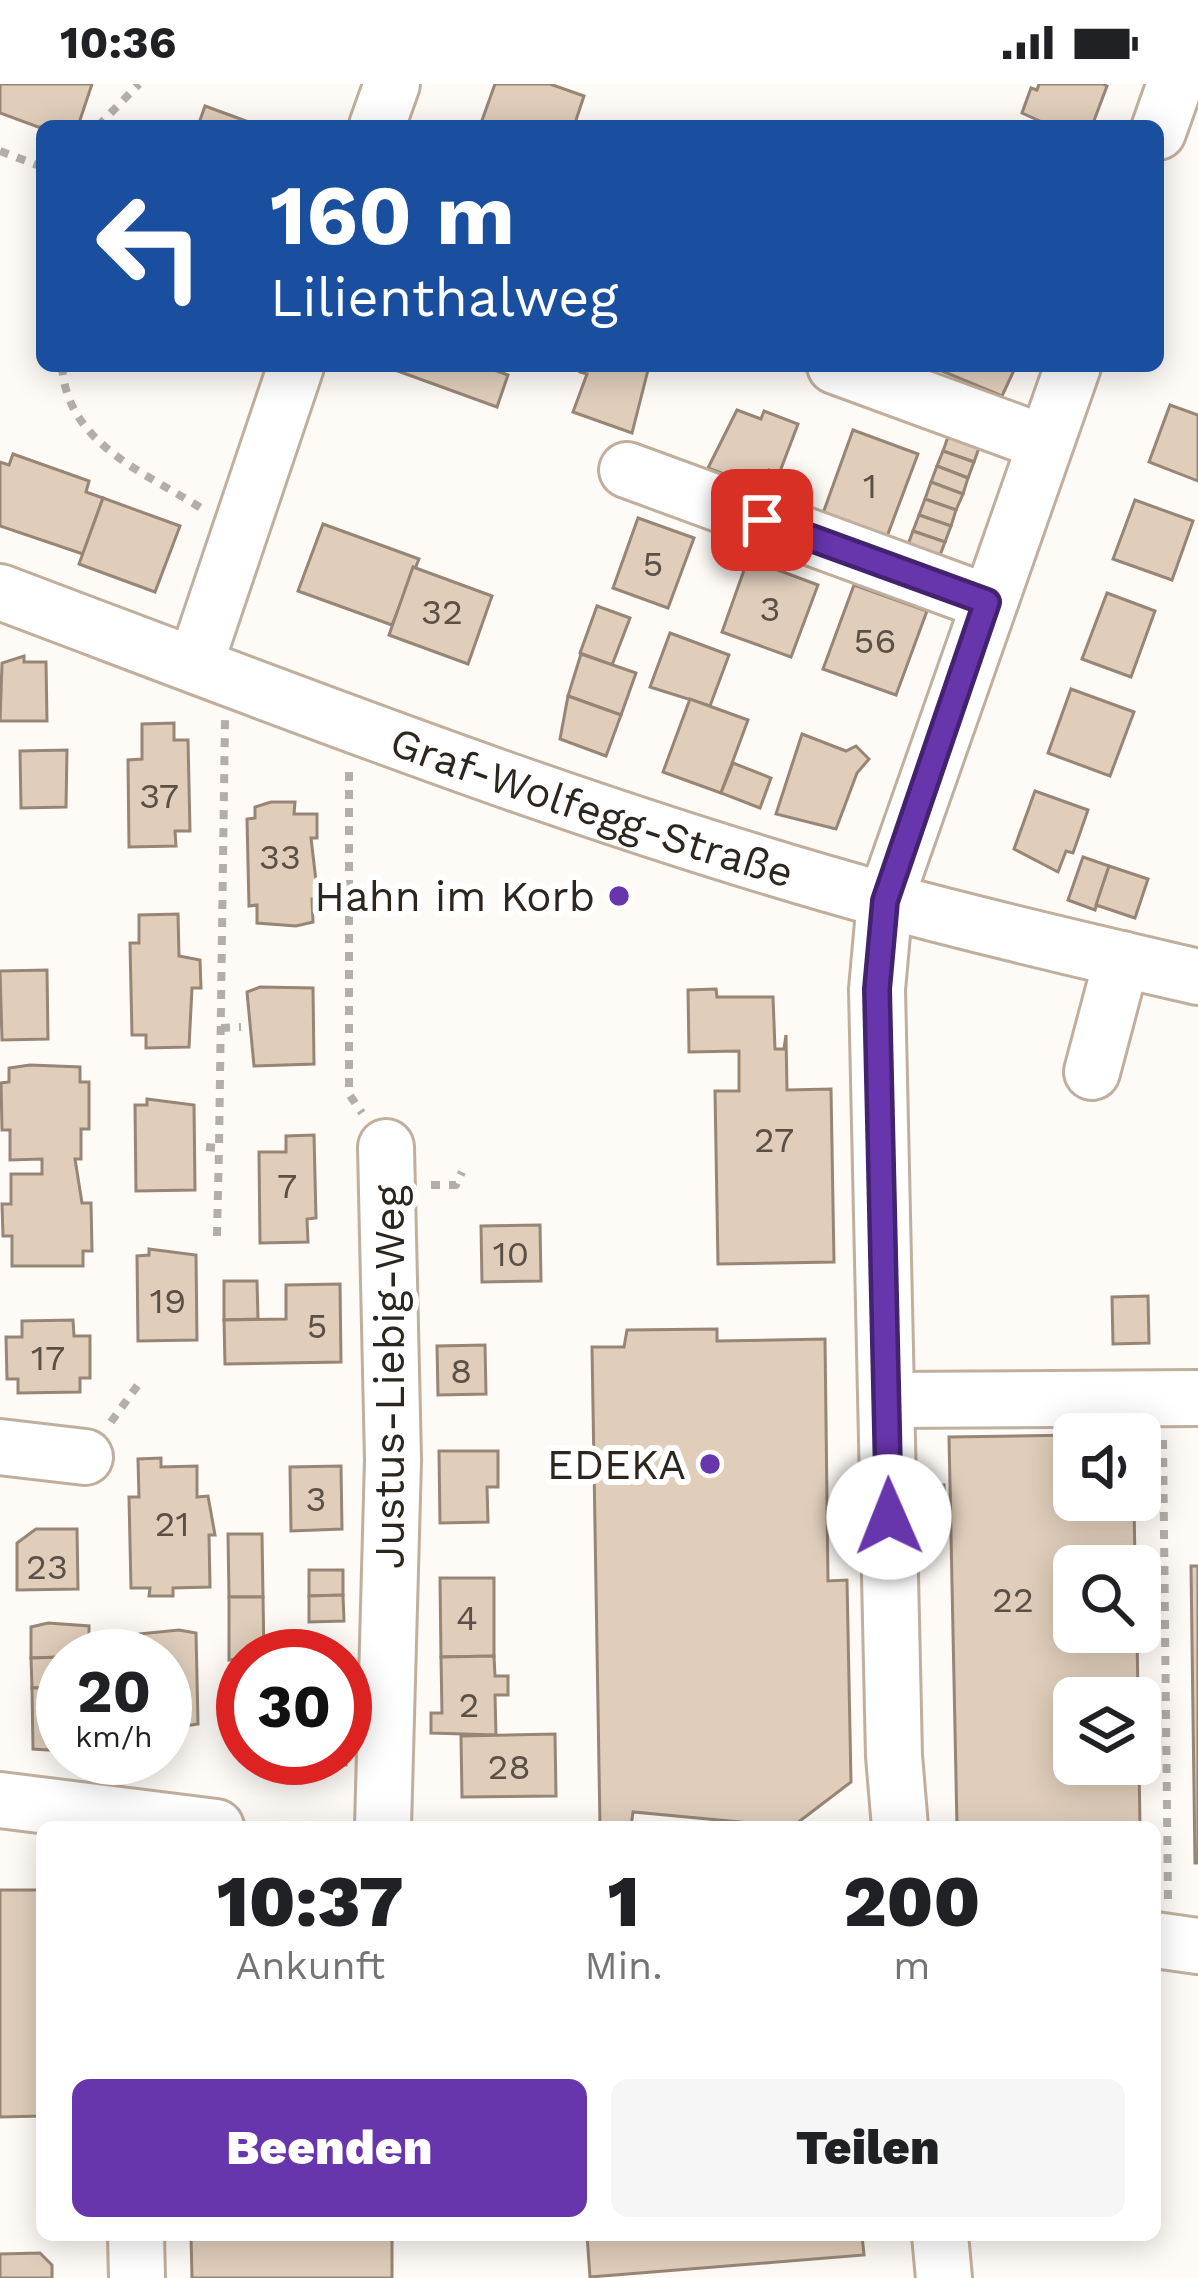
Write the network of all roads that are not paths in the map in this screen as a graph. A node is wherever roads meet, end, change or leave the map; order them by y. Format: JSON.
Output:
{"nodes":[{"id":1,"x":392,"y":84,"type":"edge"},
{"id":2,"x":1175,"y":84,"type":"edge"},
{"id":3,"x":379,"y":120,"type":"edge"},
{"id":4,"x":1162,"y":120,"type":"edge"},
{"id":5,"x":294,"y":372,"type":"edge"},
{"id":6,"x":851,"y":372,"type":"edge"},
{"id":7,"x":1071,"y":372,"type":"edge"},
{"id":8,"x":1045,"y":443,"type":"junction"},
{"id":9,"x":627,"y":470,"type":"dead end"},
{"id":10,"x":0,"y":592,"type":"edge"},
{"id":11,"x":987,"y":602,"type":"junction"},
{"id":12,"x":210,"y":671,"type":"junction"},
{"id":13,"x":885,"y":901,"type":"junction"},
{"id":14,"x":1122,"y":959,"type":"junction"},
{"id":15,"x":1198,"y":977,"type":"edge"},
{"id":16,"x":1092,"y":1072,"type":"dead end"},
{"id":17,"x":386,"y":1148,"type":"road end"},
{"id":18,"x":1180,"y":1397,"type":"edge"},
{"id":19,"x":887,"y":1400,"type":"junction"},
{"id":20,"x":0,"y":1448,"type":"edge"},
{"id":21,"x":85,"y":1457,"type":"dead end"},
{"id":22,"x":0,"y":1799,"type":"edge"},
{"id":23,"x":125,"y":1821,"type":"edge"},
{"id":24,"x":383,"y":1821,"type":"edge"},
{"id":25,"x":899,"y":1821,"type":"edge"},
{"id":26,"x":136,"y":2241,"type":"edge"},
{"id":27,"x":941,"y":2241,"type":"edge"},
{"id":28,"x":137,"y":2278,"type":"edge"},
{"id":29,"x":944,"y":2278,"type":"edge"}],
"edges":[{"from":1,"to":3,"type":"street"},
{"from":2,"to":4,"type":"street"},
{"from":5,"to":12,"type":"street"},
{"from":6,"to":8,"type":"street"},
{"from":7,"to":8,"type":"street"},
{"from":8,"to":11,"type":"street"},
{"from":9,"to":11,"type":"street"},
{"from":10,"to":12,"type":"street","name":"Graf-Wolfegg-Straße"},
{"from":11,"to":13,"type":"street"},
{"from":12,"to":13,"type":"street","name":"Graf-Wolfegg-Straße"},
{"from":13,"to":14,"type":"street","name":"Graf-Wolfegg-Straße"},
{"from":13,"to":19,"type":"street"},
{"from":14,"to":15,"type":"street","name":"Graf-Wolfegg-Straße"},
{"from":14,"to":16,"type":"street"},
{"from":17,"to":24,"type":"street","name":"Justus-Liebig-Weg"},
{"from":18,"to":19,"type":"street"},
{"from":19,"to":25,"type":"street"},
{"from":20,"to":21,"type":"street"},
{"from":22,"to":23,"type":"street"},
{"from":26,"to":28,"type":"street"},
{"from":27,"to":29,"type":"street"}]}
